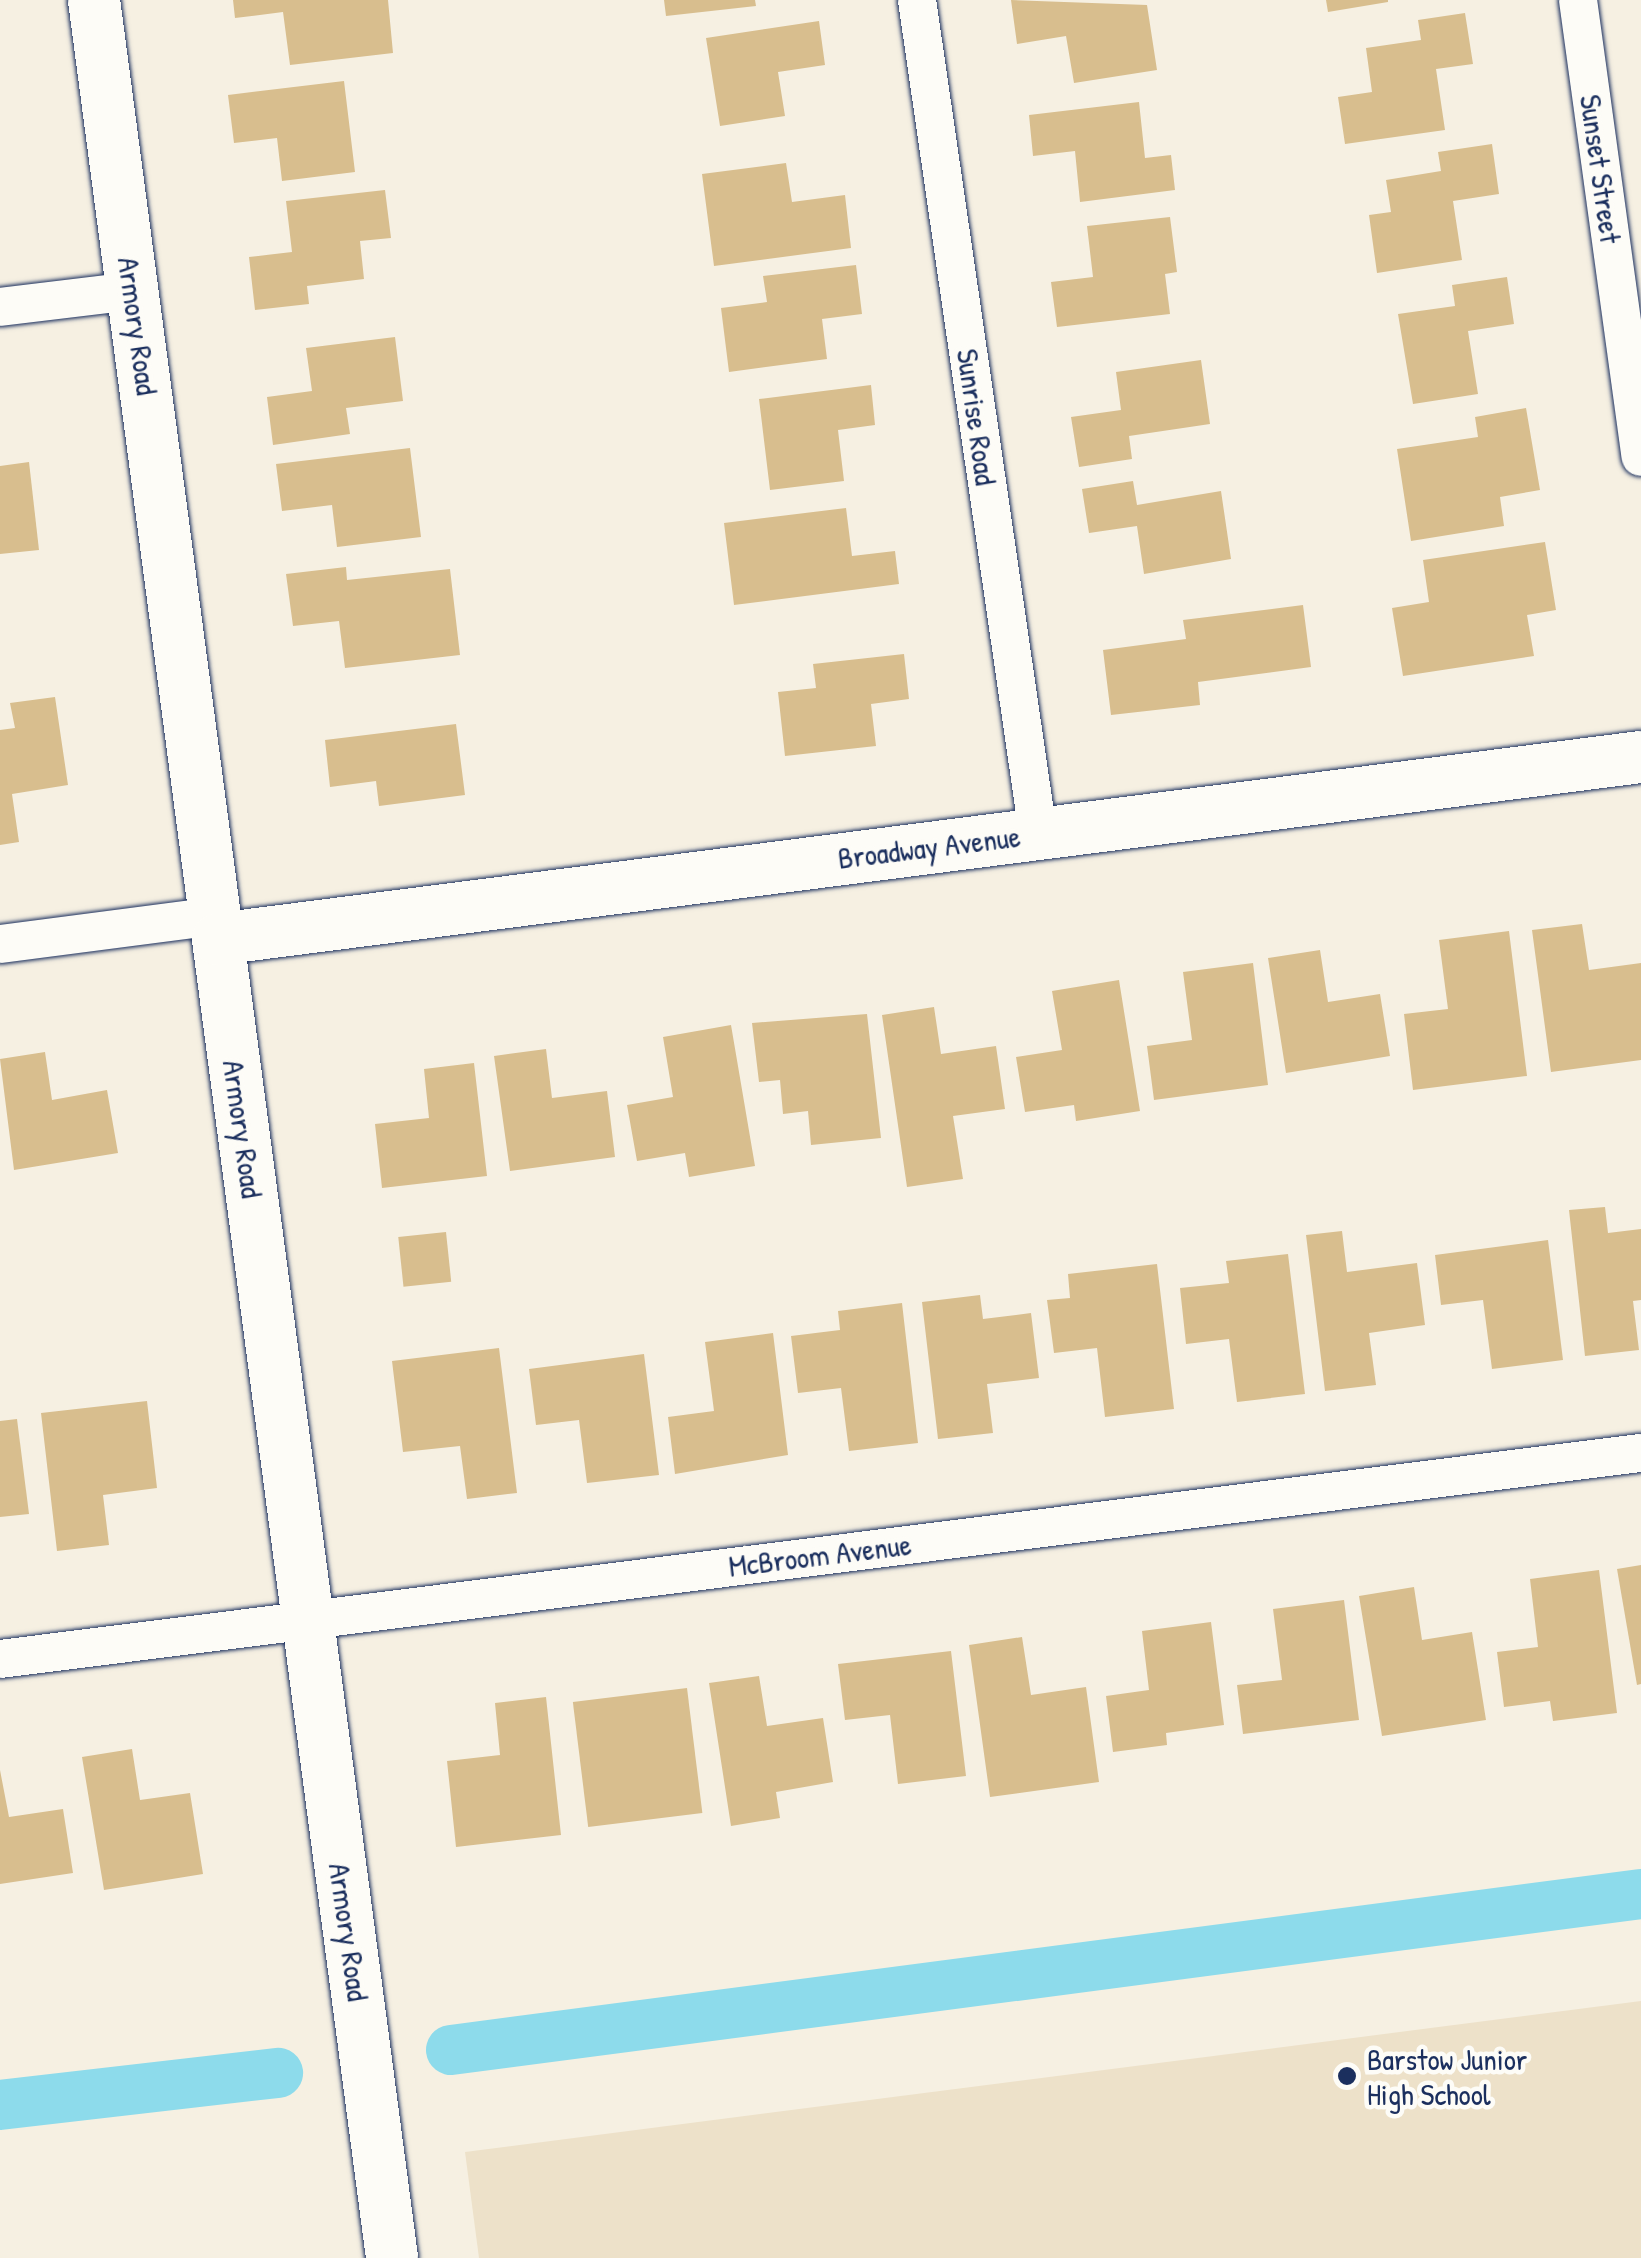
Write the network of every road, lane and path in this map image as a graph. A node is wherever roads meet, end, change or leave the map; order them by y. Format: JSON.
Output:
{"nodes":[{"id":1,"x":94,"y":0,"type":"edge"},
{"id":2,"x":917,"y":0,"type":"edge"},
{"id":3,"x":1578,"y":0,"type":"edge"},
{"id":4,"x":133,"y":291,"type":"junction"},
{"id":5,"x":0,"y":308,"type":"edge"},
{"id":6,"x":1641,"y":457,"type":"edge"},
{"id":7,"x":1641,"y":757,"type":"edge"},
{"id":8,"x":1038,"y":833,"type":"junction"},
{"id":9,"x":216,"y":927,"type":"junction"},
{"id":10,"x":0,"y":944,"type":"edge"},
{"id":11,"x":1641,"y":1453,"type":"edge"},
{"id":12,"x":308,"y":1619,"type":"junction"},
{"id":13,"x":0,"y":1659,"type":"edge"},
{"id":14,"x":392,"y":2258,"type":"edge"}],
"edges":[{"from":1,"to":4,"type":"main road","name":"Armory Road"},
{"from":2,"to":8,"type":"street","name":"Sunrise Road"},
{"from":3,"to":6,"type":"street","name":"Sunset Street"},
{"from":4,"to":5,"type":"street"},
{"from":4,"to":9,"type":"main road","name":"Armory Road"},
{"from":7,"to":8,"type":"main road","name":"Broadway Avenue"},
{"from":8,"to":9,"type":"main road","name":"Broadway Avenue"},
{"from":9,"to":10,"type":"street","name":"Broadway Avenue"},
{"from":9,"to":12,"type":"main road","name":"Armory Road"},
{"from":11,"to":12,"type":"street","name":"McBroom Avenue"},
{"from":12,"to":13,"type":"street","name":"McBroom Avenue"},
{"from":12,"to":14,"type":"main road","name":"Armory Road"}]}
